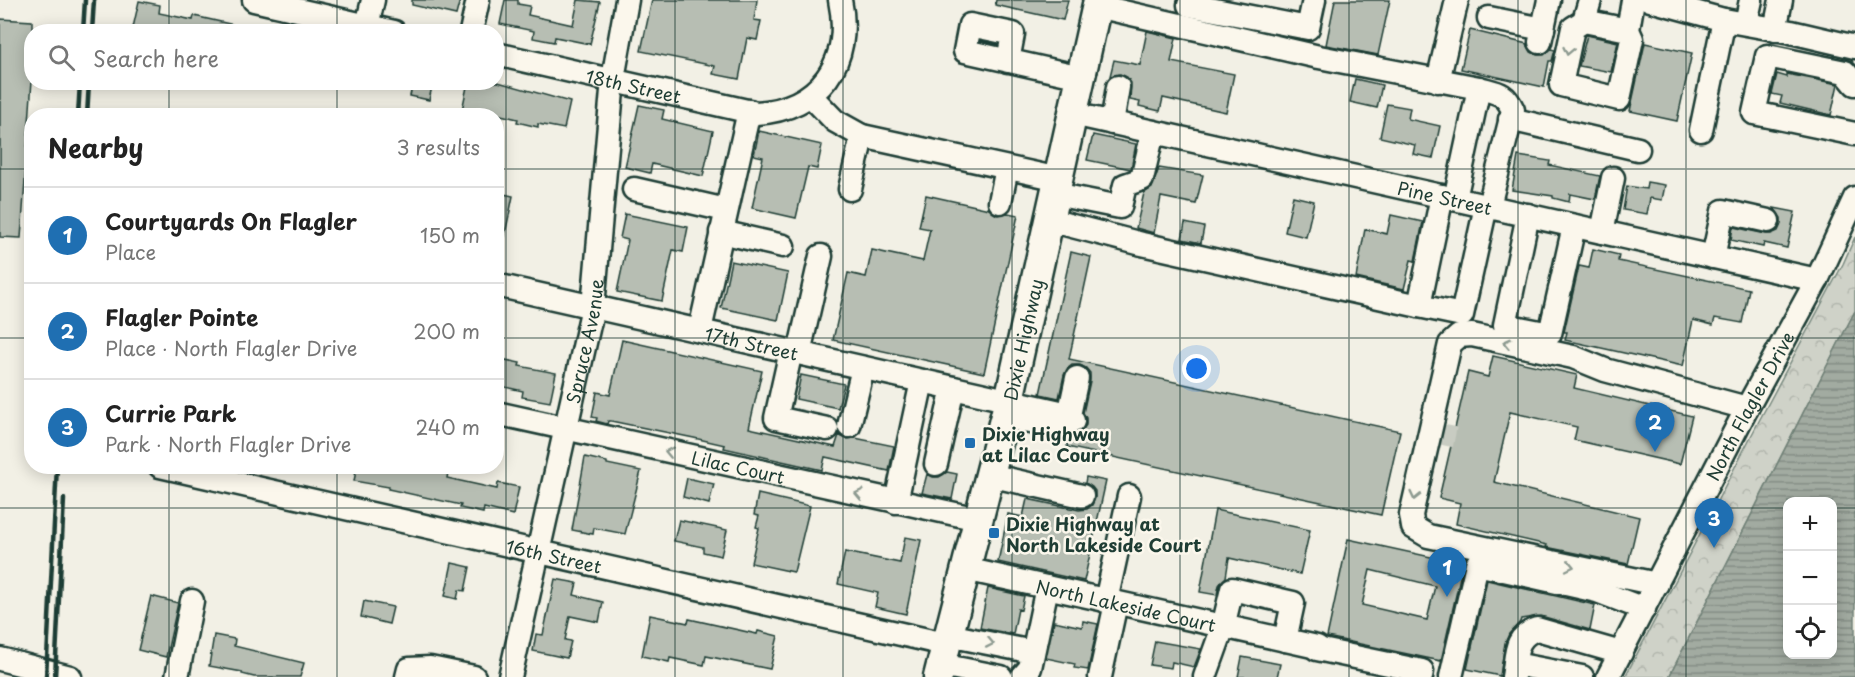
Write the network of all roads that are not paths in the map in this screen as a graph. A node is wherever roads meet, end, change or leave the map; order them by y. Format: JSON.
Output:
{"nodes":[{"id":1,"x":254,"y":0,"type":"edge"},
{"id":2,"x":373,"y":0,"type":"edge"},
{"id":3,"x":478,"y":0,"type":"edge"},
{"id":4,"x":627,"y":0,"type":"edge"},
{"id":5,"x":840,"y":0,"type":"edge"},
{"id":6,"x":1232,"y":0,"type":"edge"},
{"id":7,"x":1314,"y":0,"type":"edge"},
{"id":8,"x":1457,"y":0,"type":"edge"},
{"id":9,"x":1549,"y":0,"type":"edge"},
{"id":10,"x":1633,"y":0,"type":"edge"},
{"id":11,"x":1751,"y":0,"type":"edge"},
{"id":12,"x":1781,"y":0,"type":"edge"},
{"id":13,"x":1659,"y":1,"type":"edge"},
{"id":14,"x":1097,"y":3,"type":"edge"},
{"id":15,"x":1587,"y":10,"type":"edge"},
{"id":16,"x":1490,"y":16,"type":"edge"},
{"id":17,"x":1735,"y":22,"type":"junction"},
{"id":18,"x":358,"y":24,"type":"edge"},
{"id":19,"x":367,"y":24,"type":"edge"},
{"id":20,"x":473,"y":24,"type":"edge"},
{"id":21,"x":1628,"y":30,"type":"junction"},
{"id":22,"x":1783,"y":31,"type":"junction"},
{"id":23,"x":1855,"y":47,"type":"edge"},
{"id":24,"x":504,"y":56,"type":"edge"},
{"id":25,"x":1782,"y":59,"type":"junction"},
{"id":26,"x":1008,"y":61,"type":"dead end"},
{"id":27,"x":1081,"y":77,"type":"junction"},
{"id":28,"x":613,"y":79,"type":"junction"},
{"id":29,"x":1438,"y":81,"type":"junction"},
{"id":30,"x":1855,"y":84,"type":"edge"},
{"id":31,"x":1118,"y":87,"type":"dead end"},
{"id":32,"x":1479,"y":88,"type":"junction"},
{"id":33,"x":811,"y":96,"type":"junction"},
{"id":34,"x":748,"y":111,"type":"junction"},
{"id":35,"x":1073,"y":114,"type":"junction"},
{"id":36,"x":1510,"y":119,"type":"junction"},
{"id":37,"x":1112,"y":123,"type":"junction"},
{"id":38,"x":1701,"y":130,"type":"dead end"},
{"id":39,"x":1152,"y":132,"type":"junction"},
{"id":40,"x":1855,"y":134,"type":"edge"},
{"id":41,"x":862,"y":136,"type":"junction"},
{"id":42,"x":1638,"y":148,"type":"dead end"},
{"id":43,"x":1007,"y":168,"type":"junction"},
{"id":44,"x":1613,"y":178,"type":"dead end"},
{"id":45,"x":634,"y":189,"type":"dead end"},
{"id":46,"x":850,"y":189,"type":"dead end"},
{"id":47,"x":1054,"y":198,"type":"junction"},
{"id":48,"x":1449,"y":198,"type":"junction"},
{"id":49,"x":1855,"y":198,"type":"edge"},
{"id":50,"x":1000,"y":202,"type":"dead end"},
{"id":51,"x":1488,"y":206,"type":"junction"},
{"id":52,"x":1528,"y":215,"type":"junction"},
{"id":53,"x":723,"y":221,"type":"junction"},
{"id":54,"x":1768,"y":221,"type":"dead end"},
{"id":55,"x":1574,"y":226,"type":"junction"},
{"id":56,"x":1602,"y":232,"type":"junction"},
{"id":57,"x":783,"y":246,"type":"dead end"},
{"id":58,"x":822,"y":256,"type":"dead end"},
{"id":59,"x":1713,"y":256,"type":"junction"},
{"id":60,"x":1817,"y":280,"type":"junction"},
{"id":61,"x":504,"y":287,"type":"edge"},
{"id":62,"x":1419,"y":306,"type":"junction"},
{"id":63,"x":593,"y":307,"type":"junction"},
{"id":64,"x":700,"y":330,"type":"junction"},
{"id":65,"x":795,"y":352,"type":"junction"},
{"id":66,"x":863,"y":368,"type":"junction"},
{"id":67,"x":1077,"y":378,"type":"dead end"},
{"id":68,"x":922,"y":381,"type":"junction"},
{"id":69,"x":953,"y":388,"type":"junction"},
{"id":70,"x":1437,"y":403,"type":"junction"},
{"id":71,"x":1747,"y":408,"type":"junction"},
{"id":72,"x":1006,"y":409,"type":"junction"},
{"id":73,"x":504,"y":415,"type":"edge"},
{"id":74,"x":849,"y":426,"type":"dead end"},
{"id":75,"x":566,"y":429,"type":"junction"},
{"id":76,"x":826,"y":429,"type":"dead end"},
{"id":77,"x":1437,"y":442,"type":"junction"},
{"id":78,"x":936,"y":464,"type":"dead end"},
{"id":79,"x":196,"y":474,"type":"edge"},
{"id":80,"x":990,"y":475,"type":"junction"},
{"id":81,"x":1082,"y":496,"type":"dead end"},
{"id":82,"x":1129,"y":496,"type":"dead end"},
{"id":83,"x":896,"y":502,"type":"junction"},
{"id":84,"x":978,"y":519,"type":"junction"},
{"id":85,"x":538,"y":551,"type":"junction"},
{"id":86,"x":965,"y":569,"type":"junction"},
{"id":87,"x":1657,"y":584,"type":"junction"},
{"id":88,"x":1047,"y":587,"type":"junction"},
{"id":89,"x":192,"y":601,"type":"dead end"},
{"id":90,"x":1111,"y":602,"type":"junction"},
{"id":91,"x":1644,"y":609,"type":"junction"},
{"id":92,"x":1223,"y":627,"type":"junction"},
{"id":93,"x":1286,"y":641,"type":"junction"},
{"id":94,"x":1033,"y":652,"type":"junction"},
{"id":95,"x":1621,"y":652,"type":"junction"},
{"id":96,"x":943,"y":655,"type":"edge"},
{"id":97,"x":0,"y":658,"type":"edge"},
{"id":98,"x":1514,"y":670,"type":"edge"},
{"id":99,"x":465,"y":676,"type":"edge"},
{"id":100,"x":70,"y":677,"type":"edge"},
{"id":101,"x":177,"y":677,"type":"edge"},
{"id":102,"x":407,"y":677,"type":"edge"},
{"id":103,"x":510,"y":677,"type":"edge"},
{"id":104,"x":1001,"y":677,"type":"edge"},
{"id":105,"x":1022,"y":677,"type":"edge"},
{"id":106,"x":1100,"y":677,"type":"edge"},
{"id":107,"x":1205,"y":677,"type":"edge"},
{"id":108,"x":1421,"y":677,"type":"edge"},
{"id":109,"x":1451,"y":677,"type":"edge"},
{"id":110,"x":1582,"y":677,"type":"edge"},
{"id":111,"x":1608,"y":677,"type":"edge"}],
"edges":[{"from":1,"to":18,"type":"street"},
{"from":2,"to":19,"type":"street"},
{"from":3,"to":20,"type":"street"},
{"from":4,"to":28,"type":"street","name":"Spruce Avenue"},
{"from":5,"to":33,"type":"street"},
{"from":6,"to":7,"type":"street"},
{"from":8,"to":29,"type":"street"},
{"from":9,"to":16,"type":"street"},
{"from":10,"to":21,"type":"street"},
{"from":11,"to":17,"type":"street"},
{"from":12,"to":22,"type":"street"},
{"from":13,"to":17,"type":"street"},
{"from":14,"to":27,"type":"main road","name":"Dixie Highway"},
{"from":14,"to":29,"type":"street"},
{"from":15,"to":21,"type":"street"},
{"from":15,"to":21,"type":"street","one_way":true},
{"from":17,"to":22,"type":"street"},
{"from":17,"to":38,"type":"street"},
{"from":22,"to":23,"type":"street"},
{"from":22,"to":25,"type":"street"},
{"from":24,"to":28,"type":"street","name":"18th Street"},
{"from":25,"to":30,"type":"street"},
{"from":25,"to":40,"type":"street"},
{"from":26,"to":27,"type":"street"},
{"from":27,"to":35,"type":"main road","name":"Dixie Highway"},
{"from":28,"to":34,"type":"street","name":"18th Street"},
{"from":28,"to":63,"type":"street","name":"Spruce Avenue"},
{"from":29,"to":32,"type":"street"},
{"from":31,"to":37,"type":"street"},
{"from":32,"to":36,"type":"street"},
{"from":32,"to":48,"type":"street"},
{"from":33,"to":34,"type":"street","name":"18th Street"},
{"from":33,"to":41,"type":"street"},
{"from":34,"to":53,"type":"street"},
{"from":35,"to":37,"type":"street","name":"Pine Street"},
{"from":35,"to":47,"type":"main road","name":"Dixie Highway"},
{"from":36,"to":42,"type":"street"},
{"from":36,"to":51,"type":"street"},
{"from":37,"to":39,"type":"street","name":"Pine Street"},
{"from":39,"to":47,"type":"street"},
{"from":39,"to":48,"type":"street","name":"Pine Street"},
{"from":41,"to":43,"type":"street"},
{"from":41,"to":46,"type":"street"},
{"from":43,"to":47,"type":"street"},
{"from":43,"to":50,"type":"street"},
{"from":44,"to":56,"type":"street"},
{"from":45,"to":53,"type":"street"},
{"from":47,"to":62,"type":"street"},
{"from":47,"to":72,"type":"main road","name":"Dixie Highway"},
{"from":48,"to":51,"type":"street","name":"Pine Street"},
{"from":48,"to":62,"type":"street"},
{"from":49,"to":60,"type":"street","name":"North Flagler Drive"},
{"from":51,"to":52,"type":"street","name":"Pine Street"},
{"from":51,"to":62,"type":"street"},
{"from":52,"to":55,"type":"street","name":"Pine Street"},
{"from":52,"to":55,"type":"street"},
{"from":53,"to":57,"type":"street"},
{"from":53,"to":64,"type":"street"},
{"from":54,"to":59,"type":"street"},
{"from":55,"to":56,"type":"street","name":"Pine Street"},
{"from":56,"to":59,"type":"street","name":"Pine Street"},
{"from":58,"to":65,"type":"street"},
{"from":59,"to":60,"type":"street","name":"Pine Street"},
{"from":60,"to":71,"type":"street","name":"North Flagler Drive"},
{"from":61,"to":63,"type":"street","name":"17th Street"},
{"from":63,"to":64,"type":"street","name":"17th Street"},
{"from":63,"to":75,"type":"street","name":"Spruce Avenue"},
{"from":64,"to":65,"type":"street","name":"17th Street"},
{"from":65,"to":66,"type":"street","name":"17th Street"},
{"from":65,"to":76,"type":"street"},
{"from":66,"to":68,"type":"street","name":"17th Street"},
{"from":66,"to":74,"type":"street"},
{"from":67,"to":72,"type":"street","name":"17th Street"},
{"from":68,"to":69,"type":"street","name":"17th Street"},
{"from":68,"to":83,"type":"street"},
{"from":69,"to":72,"type":"street","name":"17th Street"},
{"from":69,"to":78,"type":"street"},
{"from":71,"to":70,"type":"street","one_way":true},
{"from":70,"to":77,"type":"street"},
{"from":70,"to":77,"type":"street"},
{"from":71,"to":87,"type":"street","name":"North Flagler Drive"},
{"from":72,"to":80,"type":"main road","name":"Dixie Highway"},
{"from":73,"to":75,"type":"street","name":"Lilac Court"},
{"from":83,"to":75,"type":"street","name":"Lilac Court","one_way":true},
{"from":75,"to":85,"type":"street","name":"Spruce Avenue"},
{"from":77,"to":87,"type":"street","one_way":true},
{"from":79,"to":85,"type":"street","name":"16th Street"},
{"from":80,"to":81,"type":"street"},
{"from":80,"to":84,"type":"main road","name":"Dixie Highway"},
{"from":82,"to":90,"type":"street"},
{"from":83,"to":84,"type":"street","name":"Lilac Court"},
{"from":84,"to":86,"type":"main road","name":"Dixie Highway"},
{"from":85,"to":96,"type":"street","name":"16th Street"},
{"from":85,"to":103,"type":"street","name":"Spruce Avenue"},
{"from":86,"to":88,"type":"street","name":"North Lakeside Court"},
{"from":86,"to":96,"type":"main road","name":"Dixie Highway"},
{"from":87,"to":91,"type":"street","name":"North Flagler Drive"},
{"from":88,"to":90,"type":"street","name":"North Lakeside Court"},
{"from":88,"to":94,"type":"street"},
{"from":89,"to":101,"type":"street"},
{"from":90,"to":92,"type":"street","name":"North Lakeside Court"},
{"from":90,"to":106,"type":"street"},
{"from":91,"to":95,"type":"street","name":"North Flagler Drive"},
{"from":91,"to":109,"type":"street"},
{"from":92,"to":93,"type":"street","name":"North Lakeside Court"},
{"from":92,"to":93,"type":"street"},
{"from":92,"to":107,"type":"street"},
{"from":93,"to":108,"type":"street","name":"North Lakeside Court"},
{"from":96,"to":94,"type":"street","one_way":true},
{"from":94,"to":105,"type":"street"},
{"from":95,"to":98,"type":"street"},
{"from":95,"to":111,"type":"street","name":"North Flagler Drive"},
{"from":96,"to":104,"type":"street"},
{"from":97,"to":100,"type":"street"},
{"from":98,"to":110,"type":"street"},
{"from":99,"to":102,"type":"street"}]}
